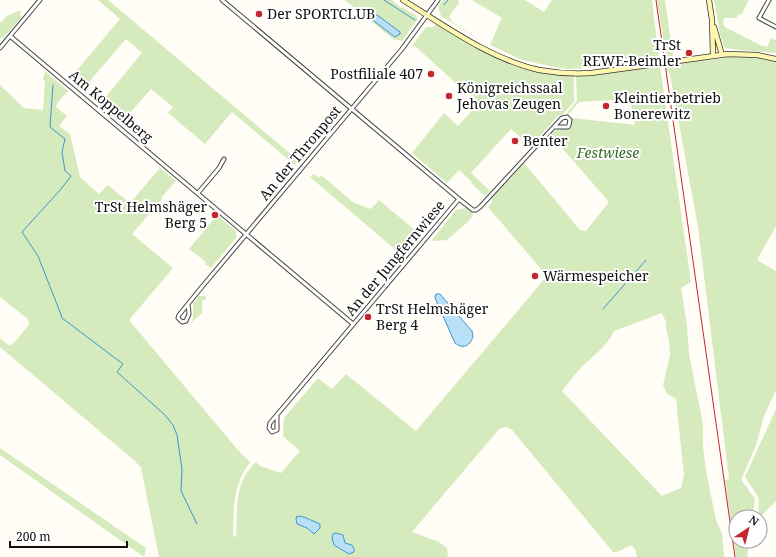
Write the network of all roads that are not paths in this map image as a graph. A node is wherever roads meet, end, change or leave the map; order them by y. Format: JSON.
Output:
{"nodes":[{"id":1,"x":40,"y":0,"type":"edge"},
{"id":2,"x":222,"y":0,"type":"edge"},
{"id":3,"x":403,"y":0,"type":"edge"},
{"id":4,"x":438,"y":0,"type":"edge"},
{"id":5,"x":709,"y":0,"type":"edge"},
{"id":6,"x":769,"y":0,"type":"edge"},
{"id":7,"x":428,"y":15,"type":"junction"},
{"id":8,"x":712,"y":20,"type":"junction"},
{"id":9,"x":776,"y":26,"type":"edge"},
{"id":10,"x":10,"y":36,"type":"junction"},
{"id":11,"x":0,"y":48,"type":"edge"},
{"id":12,"x":722,"y":55,"type":"junction"},
{"id":13,"x":713,"y":56,"type":"junction"},
{"id":14,"x":776,"y":59,"type":"edge"},
{"id":15,"x":352,"y":108,"type":"junction"},
{"id":16,"x":554,"y":127,"type":"junction"},
{"id":17,"x":224,"y":159,"type":"dead end"},
{"id":18,"x":198,"y":193,"type":"junction"},
{"id":19,"x":458,"y":199,"type":"junction"},
{"id":20,"x":246,"y":234,"type":"junction"},
{"id":21,"x":188,"y":304,"type":"junction"},
{"id":22,"x":353,"y":324,"type":"junction"},
{"id":23,"x":277,"y":415,"type":"junction"}],
"edges":[{"from":1,"to":10,"type":"street"},
{"from":2,"to":15,"type":"street"},
{"from":3,"to":7,"type":"main road"},
{"from":4,"to":7,"type":"street","name":"An der Thronpost"},
{"from":5,"to":8,"type":"main road"},
{"from":6,"to":9,"type":"street"},
{"from":7,"to":13,"type":"main road"},
{"from":7,"to":15,"type":"street","name":"An der Thronpost"},
{"from":8,"to":12,"type":"main road"},
{"from":8,"to":13,"type":"main road"},
{"from":10,"to":11,"type":"street"},
{"from":10,"to":18,"type":"street","name":"Am Koppelberg"},
{"from":12,"to":13,"type":"main road"},
{"from":12,"to":14,"type":"main road"},
{"from":15,"to":19,"type":"street"},
{"from":15,"to":20,"type":"street","name":"An der Thronpost"},
{"from":16,"to":16,"type":"street","name":"An der Jungfernwiese"},
{"from":16,"to":19,"type":"street","name":"An der Jungfernwiese"},
{"from":17,"to":18,"type":"street"},
{"from":18,"to":20,"type":"street","name":"Am Koppelberg"},
{"from":19,"to":22,"type":"street","name":"An der Jungfernwiese"},
{"from":20,"to":21,"type":"street","name":"An der Thronpost"},
{"from":20,"to":22,"type":"street","name":"Am Koppelberg"},
{"from":21,"to":21,"type":"street","name":"An der Thronpost"},
{"from":22,"to":23,"type":"street","name":"An der Jungfernwiese"},
{"from":23,"to":23,"type":"street","name":"An der Jungfernwiese"}]}
